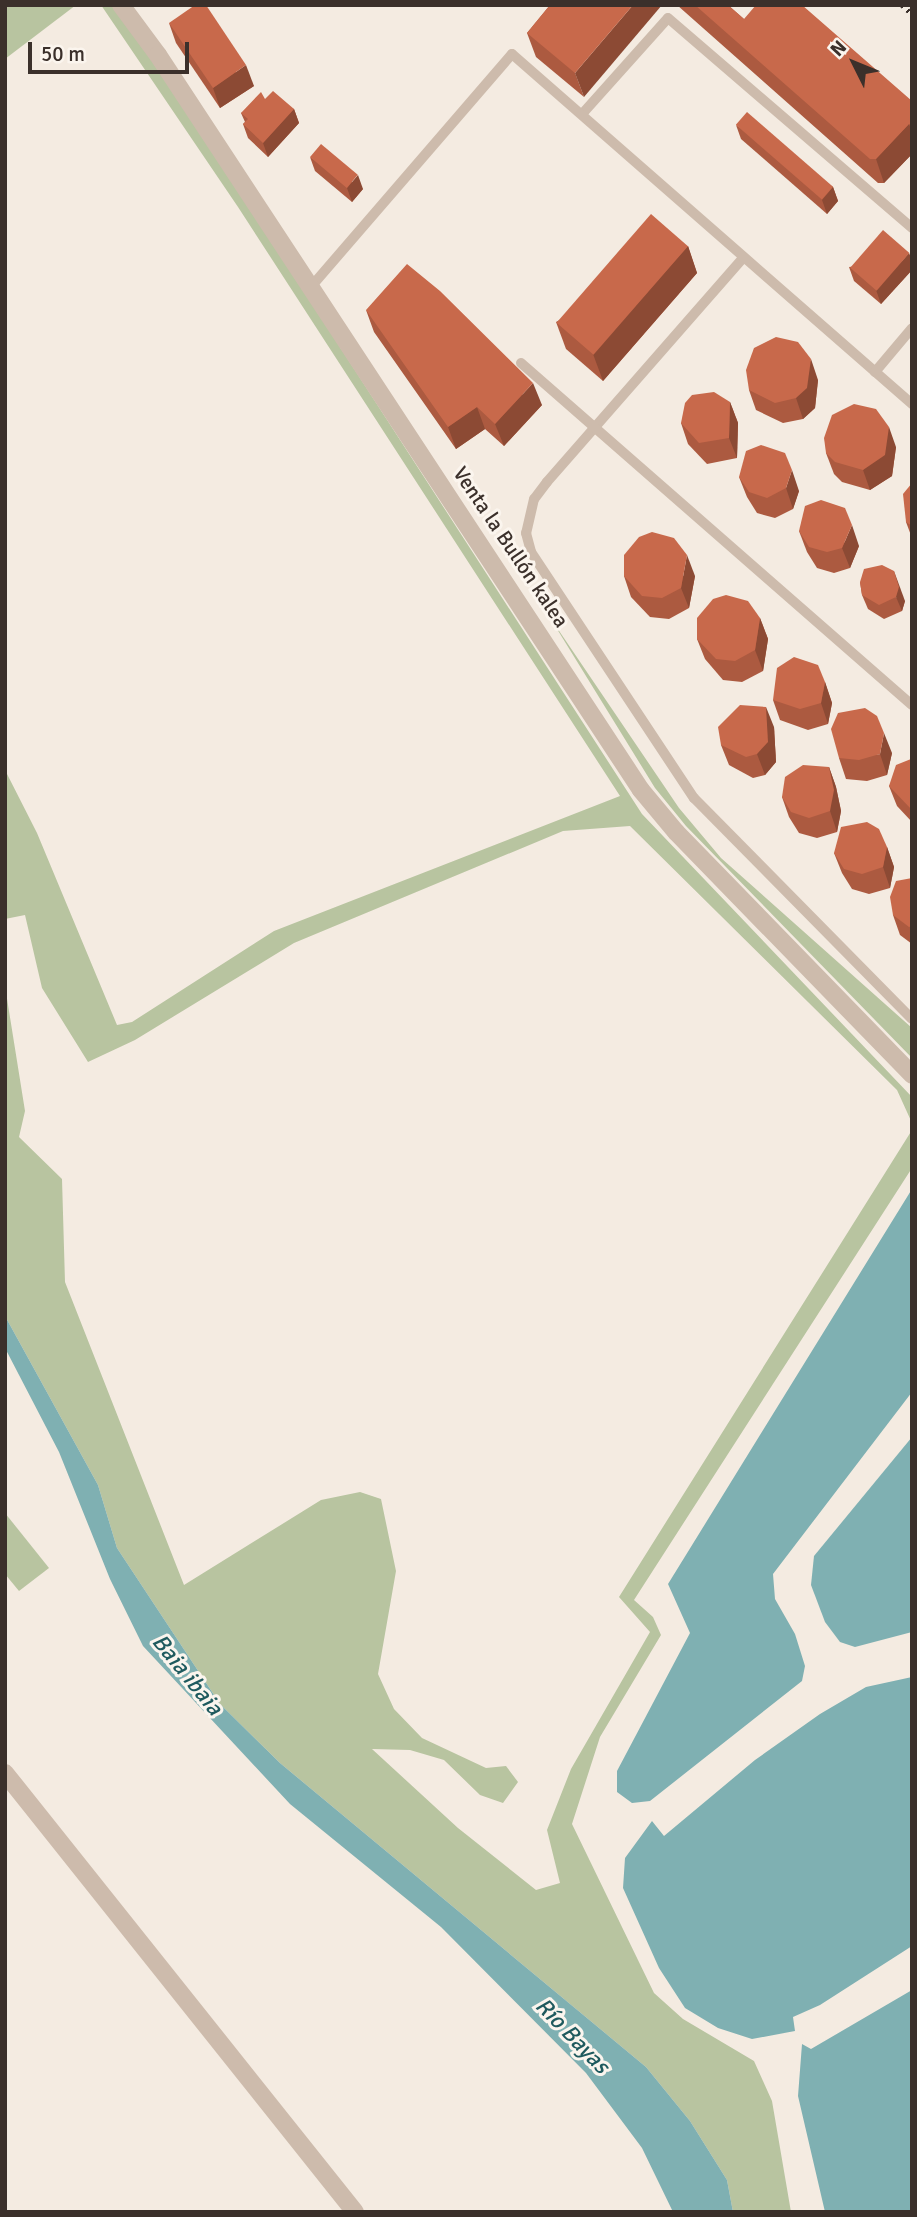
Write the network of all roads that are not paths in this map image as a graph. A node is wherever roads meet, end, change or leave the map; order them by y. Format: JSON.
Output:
{"nodes":[{"id":1,"x":124,"y":7,"type":"edge"},
{"id":2,"x":583,"y":113,"type":"junction"},
{"id":3,"x":912,"y":228,"type":"edge"},
{"id":4,"x":743,"y":258,"type":"junction"},
{"id":5,"x":310,"y":288,"type":"junction"},
{"id":6,"x":912,"y":328,"type":"edge"},
{"id":7,"x":521,"y":363,"type":"dead end"},
{"id":8,"x":875,"y":372,"type":"junction"},
{"id":9,"x":912,"y":404,"type":"edge"},
{"id":10,"x":592,"y":428,"type":"junction"},
{"id":11,"x":912,"y":705,"type":"edge"},
{"id":12,"x":912,"y":1019,"type":"edge"},
{"id":13,"x":912,"y":1075,"type":"edge"},
{"id":14,"x":5,"y":1773,"type":"edge"},
{"id":15,"x":355,"y":2212,"type":"edge"}],
"edges":[{"from":1,"to":5,"type":"street","name":"Venta la Bullón kalea"},
{"from":2,"to":3,"type":"lane"},
{"from":2,"to":4,"type":"lane"},
{"from":2,"to":5,"type":"lane"},
{"from":4,"to":8,"type":"lane"},
{"from":4,"to":10,"type":"lane"},
{"from":5,"to":13,"type":"street","name":"Venta la Bullón kalea"},
{"from":6,"to":8,"type":"lane"},
{"from":7,"to":10,"type":"lane"},
{"from":8,"to":9,"type":"lane"},
{"from":10,"to":11,"type":"lane"},
{"from":10,"to":12,"type":"lane"},
{"from":14,"to":15,"type":"street"}]}
